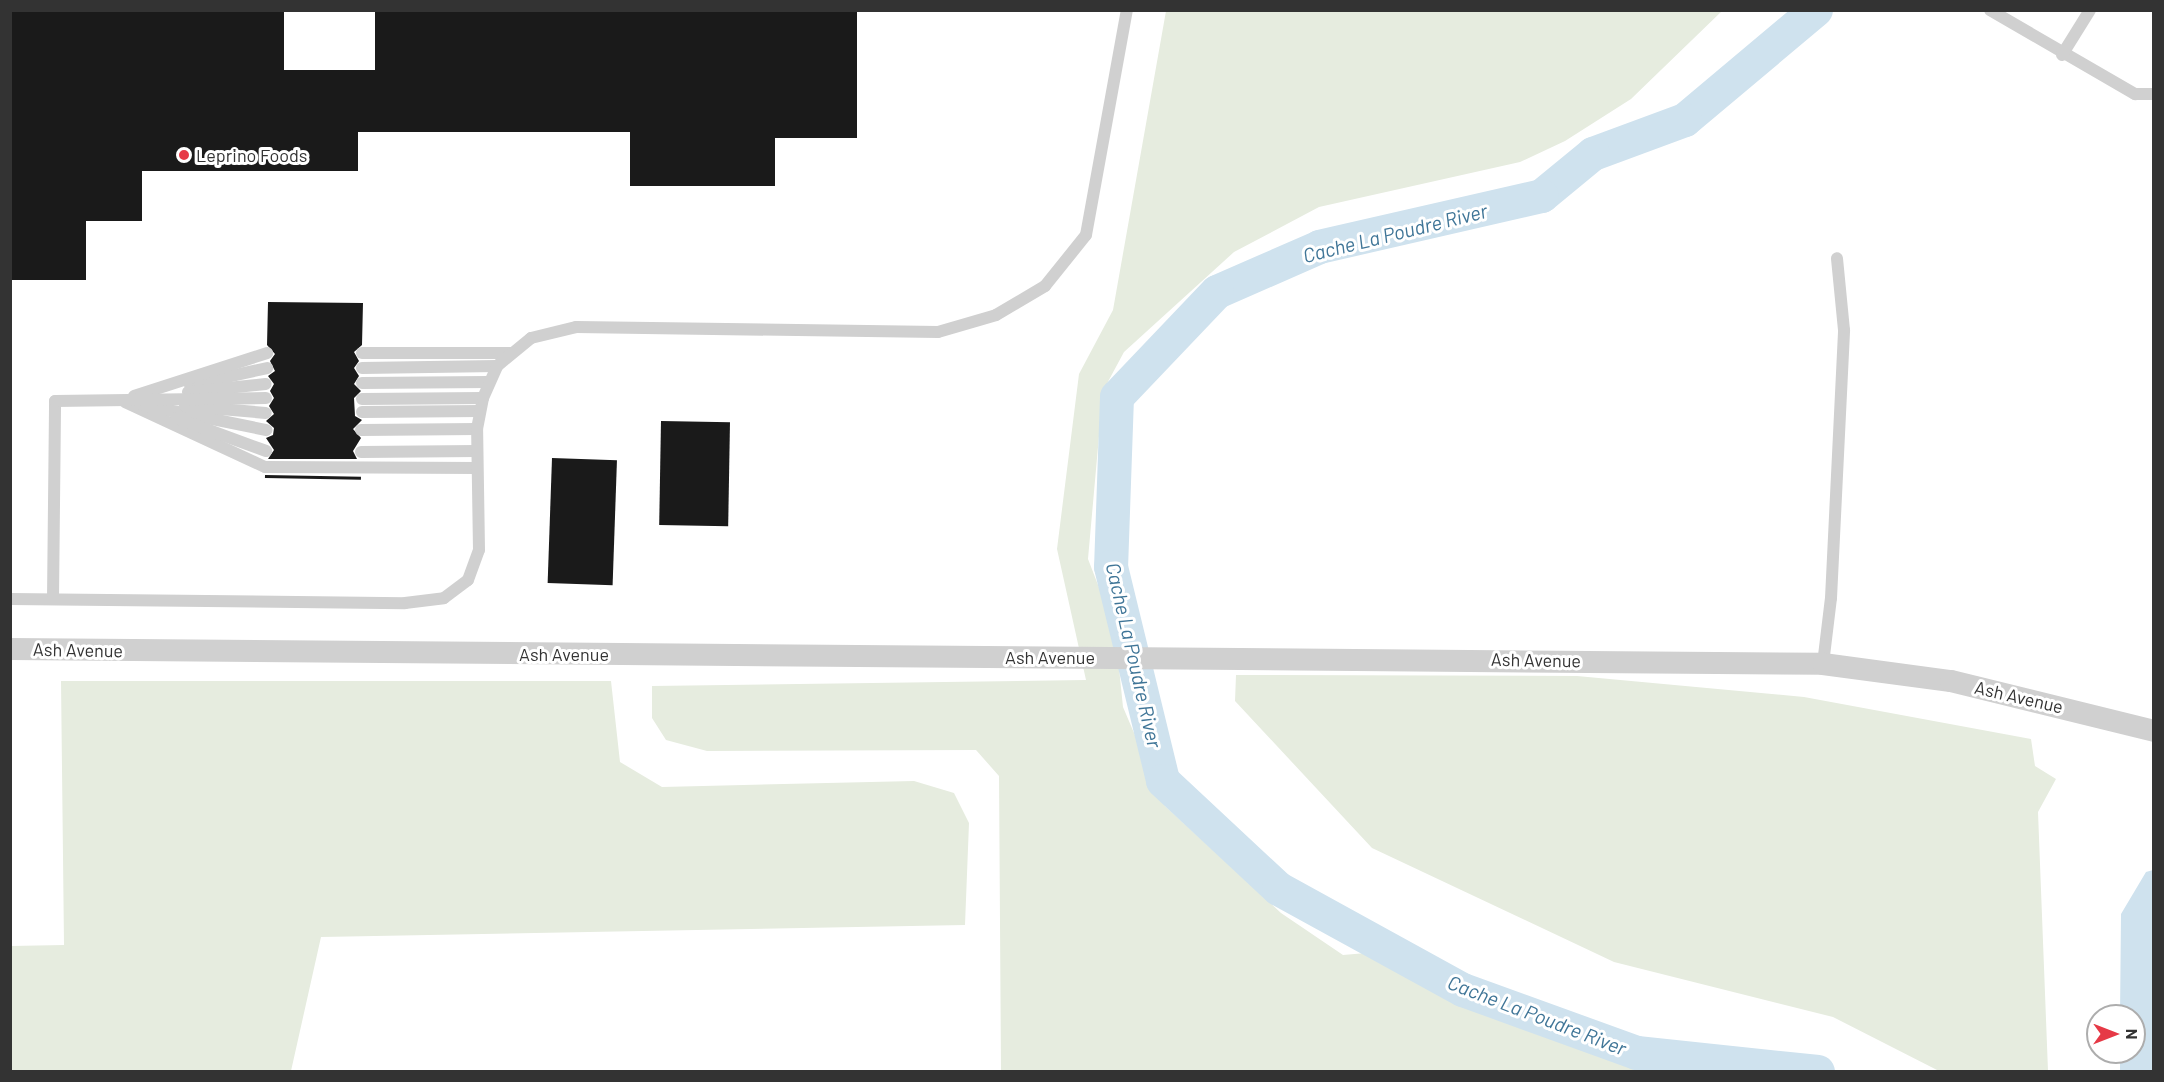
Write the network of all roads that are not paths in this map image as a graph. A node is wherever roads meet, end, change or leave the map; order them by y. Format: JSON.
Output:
{"nodes":[{"id":1,"x":1126,"y":10,"type":"edge"},
{"id":2,"x":1990,"y":10,"type":"edge"},
{"id":3,"x":2090,"y":10,"type":"edge"},
{"id":4,"x":2062,"y":55,"type":"junction"},
{"id":5,"x":2154,"y":94,"type":"edge"},
{"id":6,"x":1837,"y":258,"type":"dead end"},
{"id":7,"x":267,"y":353,"type":"dead end"},
{"id":8,"x":362,"y":353,"type":"dead end"},
{"id":9,"x":510,"y":353,"type":"junction"},
{"id":10,"x":497,"y":366,"type":"junction"},
{"id":11,"x":267,"y":368,"type":"dead end"},
{"id":12,"x":362,"y":369,"type":"dead end"},
{"id":13,"x":488,"y":382,"type":"junction"},
{"id":14,"x":362,"y":383,"type":"dead end"},
{"id":15,"x":266,"y":384,"type":"dead end"},
{"id":16,"x":266,"y":398,"type":"dead end"},
{"id":17,"x":483,"y":398,"type":"junction"},
{"id":18,"x":362,"y":399,"type":"dead end"},
{"id":19,"x":121,"y":400,"type":"junction"},
{"id":20,"x":480,"y":411,"type":"junction"},
{"id":21,"x":362,"y":412,"type":"dead end"},
{"id":22,"x":266,"y":413,"type":"dead end"},
{"id":23,"x":477,"y":429,"type":"junction"},
{"id":24,"x":266,"y":430,"type":"dead end"},
{"id":25,"x":361,"y":430,"type":"dead end"},
{"id":26,"x":266,"y":451,"type":"dead end"},
{"id":27,"x":477,"y":451,"type":"junction"},
{"id":28,"x":361,"y":452,"type":"dead end"},
{"id":29,"x":477,"y":468,"type":"junction"},
{"id":30,"x":10,"y":599,"type":"edge"},
{"id":31,"x":53,"y":599,"type":"junction"},
{"id":32,"x":10,"y":649,"type":"edge"},
{"id":33,"x":1823,"y":664,"type":"junction"},
{"id":34,"x":2154,"y":731,"type":"edge"}],
"edges":[{"from":1,"to":9,"type":"lane"},
{"from":2,"to":4,"type":"lane"},
{"from":3,"to":4,"type":"lane"},
{"from":4,"to":5,"type":"lane"},
{"from":6,"to":33,"type":"lane"},
{"from":7,"to":19,"type":"lane"},
{"from":8,"to":9,"type":"lane"},
{"from":9,"to":10,"type":"lane"},
{"from":10,"to":12,"type":"lane"},
{"from":10,"to":13,"type":"lane"},
{"from":11,"to":19,"type":"lane"},
{"from":13,"to":14,"type":"lane"},
{"from":13,"to":17,"type":"lane"},
{"from":15,"to":19,"type":"lane"},
{"from":16,"to":19,"type":"lane"},
{"from":17,"to":18,"type":"lane"},
{"from":17,"to":20,"type":"lane"},
{"from":19,"to":22,"type":"lane"},
{"from":19,"to":24,"type":"lane"},
{"from":19,"to":26,"type":"lane"},
{"from":19,"to":29,"type":"lane"},
{"from":19,"to":31,"type":"lane"},
{"from":20,"to":21,"type":"lane"},
{"from":20,"to":23,"type":"lane"},
{"from":23,"to":25,"type":"lane"},
{"from":23,"to":27,"type":"lane"},
{"from":27,"to":28,"type":"lane"},
{"from":27,"to":29,"type":"lane"},
{"from":29,"to":31,"type":"lane"},
{"from":30,"to":31,"type":"lane"},
{"from":32,"to":33,"type":"street","name":"Ash Avenue"},
{"from":33,"to":34,"type":"street","name":"Ash Avenue"}]}
